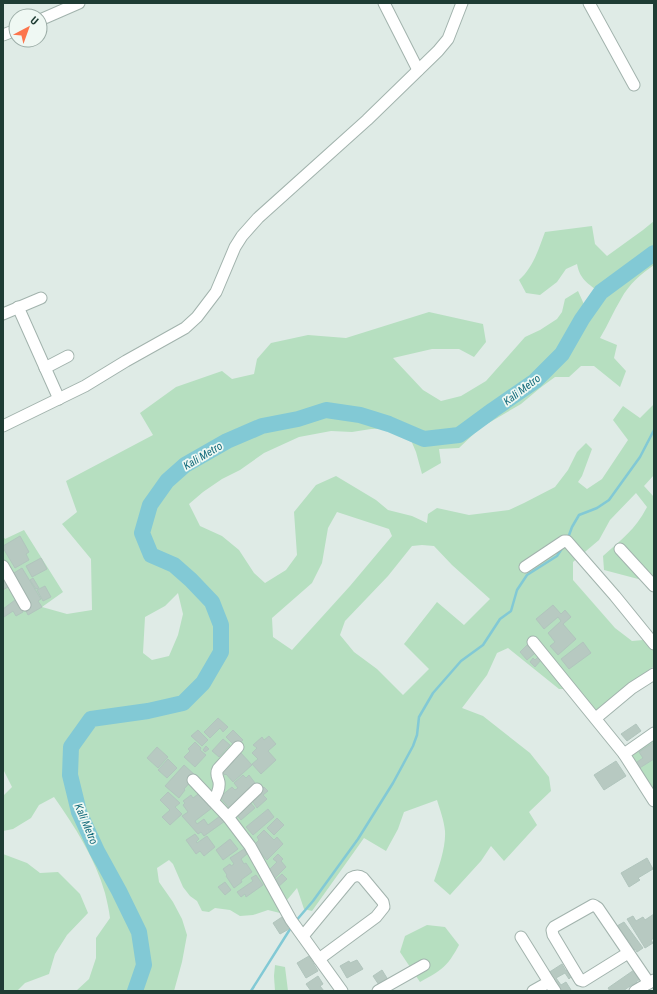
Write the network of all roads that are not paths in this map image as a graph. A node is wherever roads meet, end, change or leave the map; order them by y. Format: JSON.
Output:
{"nodes":[{"id":1,"x":79,"y":3,"type":"edge"},
{"id":2,"x":384,"y":3,"type":"edge"},
{"id":3,"x":462,"y":3,"type":"edge"},
{"id":4,"x":590,"y":3,"type":"edge"},
{"id":5,"x":48,"y":17,"type":"edge"},
{"id":6,"x":418,"y":70,"type":"junction"},
{"id":7,"x":634,"y":85,"type":"dead end"},
{"id":8,"x":41,"y":298,"type":"dead end"},
{"id":9,"x":18,"y":307,"type":"junction"},
{"id":10,"x":3,"y":314,"type":"edge"},
{"id":11,"x":68,"y":356,"type":"dead end"},
{"id":12,"x":45,"y":368,"type":"junction"},
{"id":13,"x":59,"y":399,"type":"junction"},
{"id":14,"x":3,"y":426,"type":"edge"},
{"id":15,"x":620,"y":549,"type":"dead end"},
{"id":16,"x":3,"y":566,"type":"edge"},
{"id":17,"x":525,"y":566,"type":"dead end"},
{"id":18,"x":654,"y":586,"type":"edge"},
{"id":19,"x":25,"y":605,"type":"dead end"},
{"id":20,"x":533,"y":642,"type":"dead end"},
{"id":21,"x":654,"y":644,"type":"edge"},
{"id":22,"x":654,"y":674,"type":"edge"},
{"id":23,"x":596,"y":718,"type":"junction"},
{"id":24,"x":654,"y":733,"type":"edge"},
{"id":25,"x":238,"y":747,"type":"dead end"},
{"id":26,"x":624,"y":754,"type":"junction"},
{"id":27,"x":193,"y":780,"type":"dead end"},
{"id":28,"x":257,"y":789,"type":"dead end"},
{"id":29,"x":213,"y":800,"type":"junction"},
{"id":30,"x":654,"y":801,"type":"edge"},
{"id":31,"x":228,"y":817,"type":"junction"},
{"id":32,"x":297,"y":928,"type":"junction"},
{"id":33,"x":521,"y":937,"type":"dead end"},
{"id":34,"x":628,"y":953,"type":"junction"},
{"id":35,"x":318,"y":959,"type":"junction"},
{"id":36,"x":424,"y":965,"type":"dead end"},
{"id":37,"x":651,"y":981,"type":"edge"},
{"id":38,"x":552,"y":986,"type":"edge"},
{"id":39,"x":342,"y":991,"type":"edge"},
{"id":40,"x":378,"y":991,"type":"edge"},
{"id":41,"x":533,"y":991,"type":"edge"},
{"id":42,"x":635,"y":991,"type":"edge"}],
"edges":[{"from":1,"to":5,"type":"street"},
{"from":2,"to":6,"type":"street"},
{"from":3,"to":6,"type":"street"},
{"from":4,"to":7,"type":"street"},
{"from":6,"to":13,"type":"street"},
{"from":8,"to":9,"type":"street"},
{"from":9,"to":10,"type":"street"},
{"from":9,"to":12,"type":"street"},
{"from":11,"to":12,"type":"street"},
{"from":12,"to":13,"type":"street"},
{"from":13,"to":14,"type":"street"},
{"from":15,"to":18,"type":"street"},
{"from":16,"to":19,"type":"street"},
{"from":17,"to":21,"type":"street"},
{"from":20,"to":23,"type":"street"},
{"from":22,"to":23,"type":"street"},
{"from":23,"to":26,"type":"street"},
{"from":24,"to":26,"type":"street"},
{"from":25,"to":29,"type":"street"},
{"from":26,"to":30,"type":"street"},
{"from":27,"to":29,"type":"street"},
{"from":28,"to":31,"type":"street"},
{"from":29,"to":31,"type":"street"},
{"from":31,"to":32,"type":"street"},
{"from":32,"to":35,"type":"street"},
{"from":32,"to":35,"type":"street"},
{"from":33,"to":38,"type":"street"},
{"from":34,"to":34,"type":"street"},
{"from":34,"to":37,"type":"street"},
{"from":35,"to":39,"type":"street"},
{"from":36,"to":40,"type":"street"},
{"from":37,"to":42,"type":"street"},
{"from":38,"to":41,"type":"street"}]}
